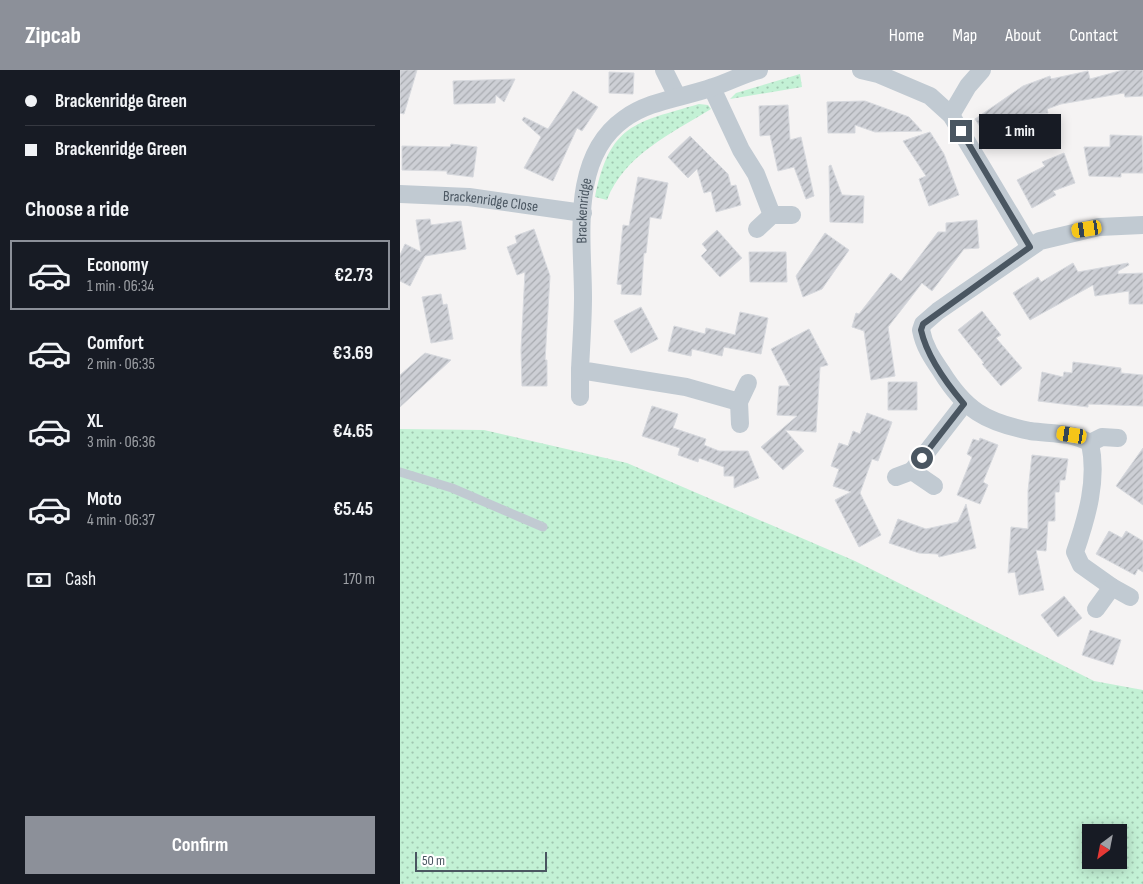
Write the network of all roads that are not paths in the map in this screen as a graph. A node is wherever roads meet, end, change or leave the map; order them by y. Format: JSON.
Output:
{"nodes":[{"id":1,"x":664,"y":70,"type":"edge"},
{"id":2,"x":759,"y":70,"type":"edge"},
{"id":3,"x":861,"y":70,"type":"edge"},
{"id":4,"x":982,"y":70,"type":"edge"},
{"id":5,"x":712,"y":88,"type":"junction"},
{"id":6,"x":677,"y":96,"type":"junction"},
{"id":7,"x":951,"y":115,"type":"junction"},
{"id":8,"x":400,"y":194,"type":"edge"},
{"id":9,"x":582,"y":213,"type":"junction"},
{"id":10,"x":772,"y":215,"type":"junction"},
{"id":11,"x":792,"y":215,"type":"dead end"},
{"id":12,"x":1143,"y":225,"type":"edge"},
{"id":13,"x":758,"y":229,"type":"dead end"},
{"id":14,"x":1030,"y":247,"type":"junction"},
{"id":15,"x":580,"y":370,"type":"junction"},
{"id":16,"x":748,"y":383,"type":"dead end"},
{"id":17,"x":580,"y":397,"type":"dead end"},
{"id":18,"x":739,"y":402,"type":"junction"},
{"id":19,"x":964,"y":404,"type":"junction"},
{"id":20,"x":740,"y":424,"type":"dead end"},
{"id":21,"x":1118,"y":438,"type":"dead end"},
{"id":22,"x":1090,"y":443,"type":"junction"},
{"id":23,"x":400,"y":472,"type":"edge"},
{"id":24,"x":934,"y":486,"type":"dead end"},
{"id":25,"x":543,"y":527,"type":"dead end"},
{"id":26,"x":1112,"y":587,"type":"junction"},
{"id":27,"x":1130,"y":597,"type":"dead end"},
{"id":28,"x":1096,"y":609,"type":"dead end"}],
"edges":[{"from":1,"to":6,"type":"street"},
{"from":2,"to":5,"type":"street","name":"Brackenridge"},
{"from":3,"to":7,"type":"street"},
{"from":4,"to":7,"type":"street"},
{"from":5,"to":6,"type":"street","name":"Brackenridge"},
{"from":5,"to":10,"type":"street"},
{"from":6,"to":9,"type":"street","name":"Brackenridge"},
{"from":7,"to":14,"type":"street"},
{"from":8,"to":9,"type":"street","name":"Brackenridge Close"},
{"from":9,"to":15,"type":"street","name":"Brackenridge"},
{"from":10,"to":11,"type":"street"},
{"from":10,"to":13,"type":"street"},
{"from":12,"to":14,"type":"street"},
{"from":14,"to":19,"type":"street"},
{"from":15,"to":17,"type":"street","name":"Brackenridge"},
{"from":15,"to":18,"type":"street"},
{"from":16,"to":18,"type":"street"},
{"from":18,"to":20,"type":"street"},
{"from":19,"to":22,"type":"street"},
{"from":19,"to":24,"type":"street"},
{"from":21,"to":22,"type":"street"},
{"from":22,"to":26,"type":"street"},
{"from":23,"to":25,"type":"lane"},
{"from":26,"to":27,"type":"street"},
{"from":26,"to":28,"type":"street"}]}
